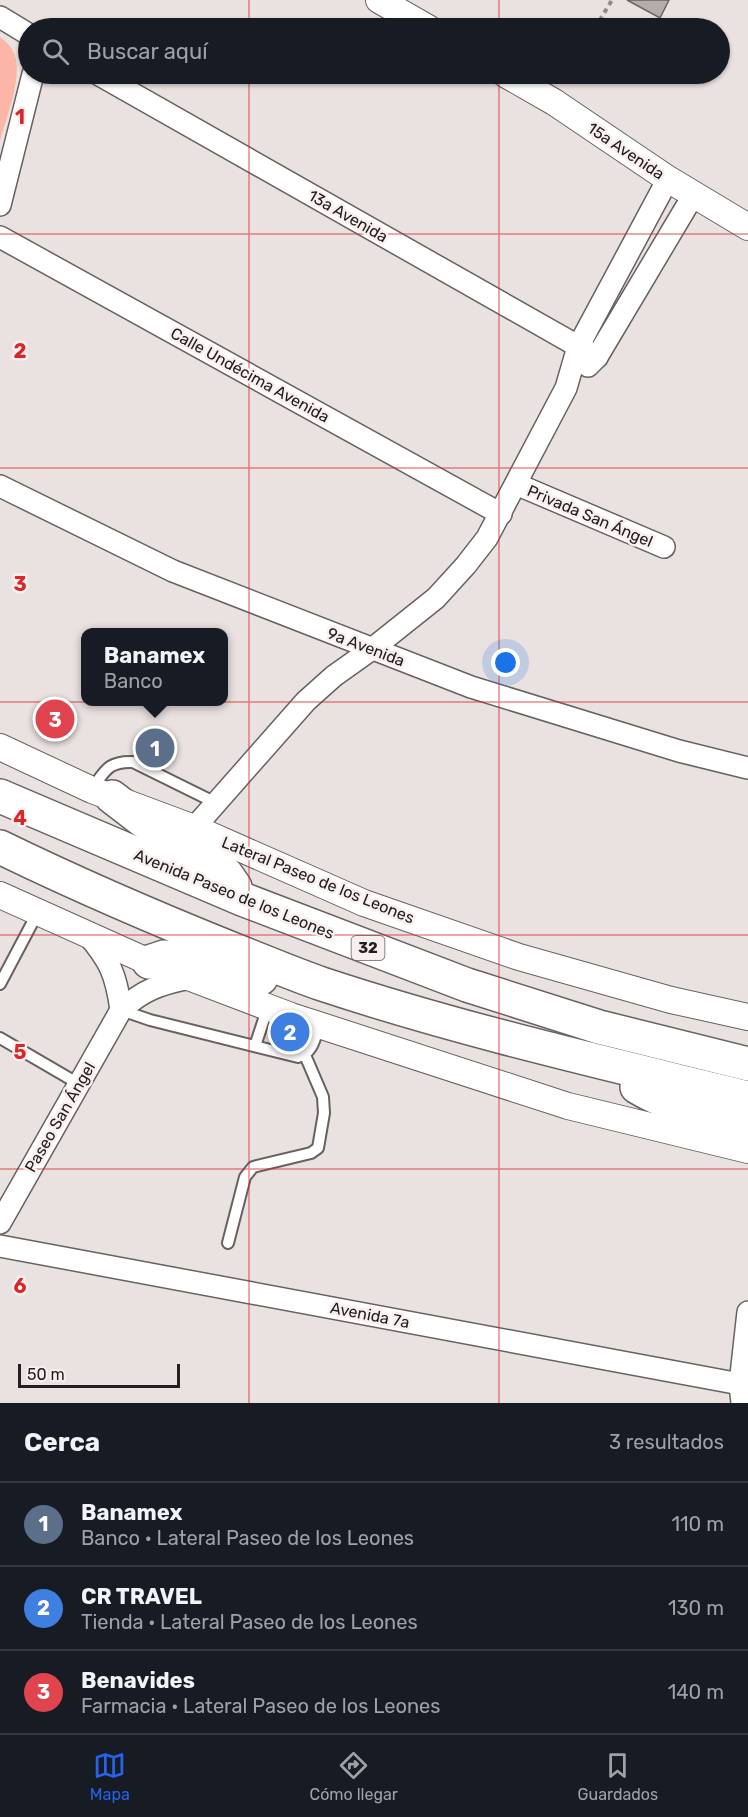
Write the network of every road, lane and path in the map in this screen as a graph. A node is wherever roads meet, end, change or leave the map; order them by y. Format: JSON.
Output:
{"nodes":[{"id":1,"x":379,"y":0,"type":"edge"},
{"id":2,"x":612,"y":0,"type":"edge"},
{"id":3,"x":0,"y":17,"type":"edge"},
{"id":4,"x":410,"y":18,"type":"edge"},
{"id":5,"x":602,"y":18,"type":"edge"},
{"id":6,"x":18,"y":28,"type":"edge"},
{"id":7,"x":30,"y":84,"type":"edge"},
{"id":8,"x":116,"y":84,"type":"edge"},
{"id":9,"x":522,"y":84,"type":"edge"},
{"id":10,"x":668,"y":179,"type":"junction"},
{"id":11,"x":694,"y":194,"type":"junction"},
{"id":12,"x":0,"y":205,"type":"edge"},
{"id":13,"x":748,"y":227,"type":"edge"},
{"id":14,"x":0,"y":237,"type":"edge"},
{"id":15,"x":578,"y":347,"type":"junction"},
{"id":16,"x":597,"y":357,"type":"junction"},
{"id":17,"x":566,"y":388,"type":"junction"},
{"id":18,"x":516,"y":484,"type":"junction"},
{"id":19,"x":0,"y":486,"type":"edge"},
{"id":20,"x":501,"y":514,"type":"junction"},
{"id":21,"x":664,"y":548,"type":"dead end"},
{"id":22,"x":372,"y":649,"type":"junction"},
{"id":23,"x":0,"y":747,"type":"edge"},
{"id":24,"x":748,"y":768,"type":"edge"},
{"id":25,"x":102,"y":794,"type":"junction"},
{"id":26,"x":0,"y":796,"type":"edge"},
{"id":27,"x":216,"y":803,"type":"junction"},
{"id":28,"x":194,"y":828,"type":"junction"},
{"id":29,"x":0,"y":847,"type":"edge"},
{"id":30,"x":0,"y":895,"type":"edge"},
{"id":31,"x":242,"y":899,"type":"junction"},
{"id":32,"x":38,"y":912,"type":"junction"},
{"id":33,"x":86,"y":934,"type":"junction"},
{"id":34,"x":149,"y":962,"type":"junction"},
{"id":35,"x":190,"y":978,"type":"junction"},
{"id":36,"x":321,"y":983,"type":"junction"},
{"id":37,"x":0,"y":984,"type":"edge"},
{"id":38,"x":268,"y":1007,"type":"junction"},
{"id":39,"x":121,"y":1010,"type":"junction"},
{"id":40,"x":748,"y":1017,"type":"edge"},
{"id":41,"x":319,"y":1025,"type":"junction"},
{"id":42,"x":0,"y":1038,"type":"edge"},
{"id":43,"x":665,"y":1043,"type":"junction"},
{"id":44,"x":255,"y":1046,"type":"junction"},
{"id":45,"x":748,"y":1051,"type":"edge"},
{"id":46,"x":305,"y":1055,"type":"junction"},
{"id":47,"x":748,"y":1064,"type":"edge"},
{"id":48,"x":611,"y":1065,"type":"junction"},
{"id":49,"x":79,"y":1084,"type":"junction"},
{"id":50,"x":748,"y":1098,"type":"edge"},
{"id":51,"x":748,"y":1127,"type":"edge"},
{"id":52,"x":748,"y":1150,"type":"edge"},
{"id":53,"x":0,"y":1223,"type":"edge"},
{"id":54,"x":228,"y":1243,"type":"dead end"},
{"id":55,"x":0,"y":1246,"type":"edge"},
{"id":56,"x":748,"y":1312,"type":"edge"},
{"id":57,"x":741,"y":1398,"type":"edge"}],
"edges":[{"from":1,"to":4,"type":"street"},
{"from":2,"to":5,"type":"path"},
{"from":3,"to":6,"type":"street"},
{"from":7,"to":12,"type":"street"},
{"from":8,"to":15,"type":"street","name":"13a Avenida"},
{"from":9,"to":10,"type":"street","name":"15a Avenida"},
{"from":10,"to":11,"type":"street","name":"15a Avenida"},
{"from":10,"to":15,"type":"street"},
{"from":11,"to":13,"type":"street","name":"15a Avenida"},
{"from":11,"to":16,"type":"street"},
{"from":14,"to":20,"type":"street","name":"Calle Undécima Avenida"},
{"from":15,"to":16,"type":"street","name":"13a Avenida"},
{"from":15,"to":17,"type":"street"},
{"from":16,"to":17,"type":"street"},
{"from":17,"to":18,"type":"street"},
{"from":18,"to":20,"type":"street"},
{"from":18,"to":21,"type":"street","name":"Privada San Ángel"},
{"from":19,"to":22,"type":"street","name":"9a Avenida"},
{"from":20,"to":22,"type":"street"},
{"from":22,"to":24,"type":"street","name":"9a Avenida"},
{"from":22,"to":27,"type":"street"},
{"from":23,"to":25,"type":"street","name":"Lateral Paseo de los Leones"},
{"from":25,"to":27,"type":"lane"},
{"from":25,"to":28,"type":"street","name":"Lateral Paseo de los Leones"},
{"from":25,"to":31,"type":"main road"},
{"from":26,"to":31,"type":"main road","name":"Avenida Paseo de los Leones","number":"32"},
{"from":27,"to":28,"type":"street"},
{"from":28,"to":40,"type":"street","name":"Lateral Paseo de los Leones"},
{"from":29,"to":36,"type":"main road"},
{"from":30,"to":32,"type":"street"},
{"from":31,"to":43,"type":"main road","name":"Avenida Paseo de los Leones","number":"32"},
{"from":32,"to":33,"type":"street"},
{"from":32,"to":37,"type":"lane"},
{"from":33,"to":34,"type":"street"},
{"from":33,"to":39,"type":"street"},
{"from":34,"to":35,"type":"street"},
{"from":34,"to":36,"type":"main road"},
{"from":35,"to":38,"type":"street"},
{"from":35,"to":39,"type":"street","name":"Paseo San Ángel"},
{"from":36,"to":48,"type":"main road"},
{"from":38,"to":41,"type":"street"},
{"from":38,"to":44,"type":"lane"},
{"from":39,"to":44,"type":"lane"},
{"from":39,"to":49,"type":"street","name":"Paseo San Ángel"},
{"from":41,"to":46,"type":"lane"},
{"from":41,"to":52,"type":"street"},
{"from":42,"to":49,"type":"lane"},
{"from":43,"to":45,"type":"main road"},
{"from":43,"to":47,"type":"main road","name":"Avenida Paseo de los Leones","number":"32"},
{"from":44,"to":46,"type":"lane"},
{"from":46,"to":54,"type":"lane"},
{"from":48,"to":50,"type":"main road"},
{"from":48,"to":51,"type":"main road"},
{"from":49,"to":53,"type":"street","name":"Paseo San Ángel"},
{"from":55,"to":57,"type":"street","name":"Avenida 7a"},
{"from":56,"to":57,"type":"street"}]}
